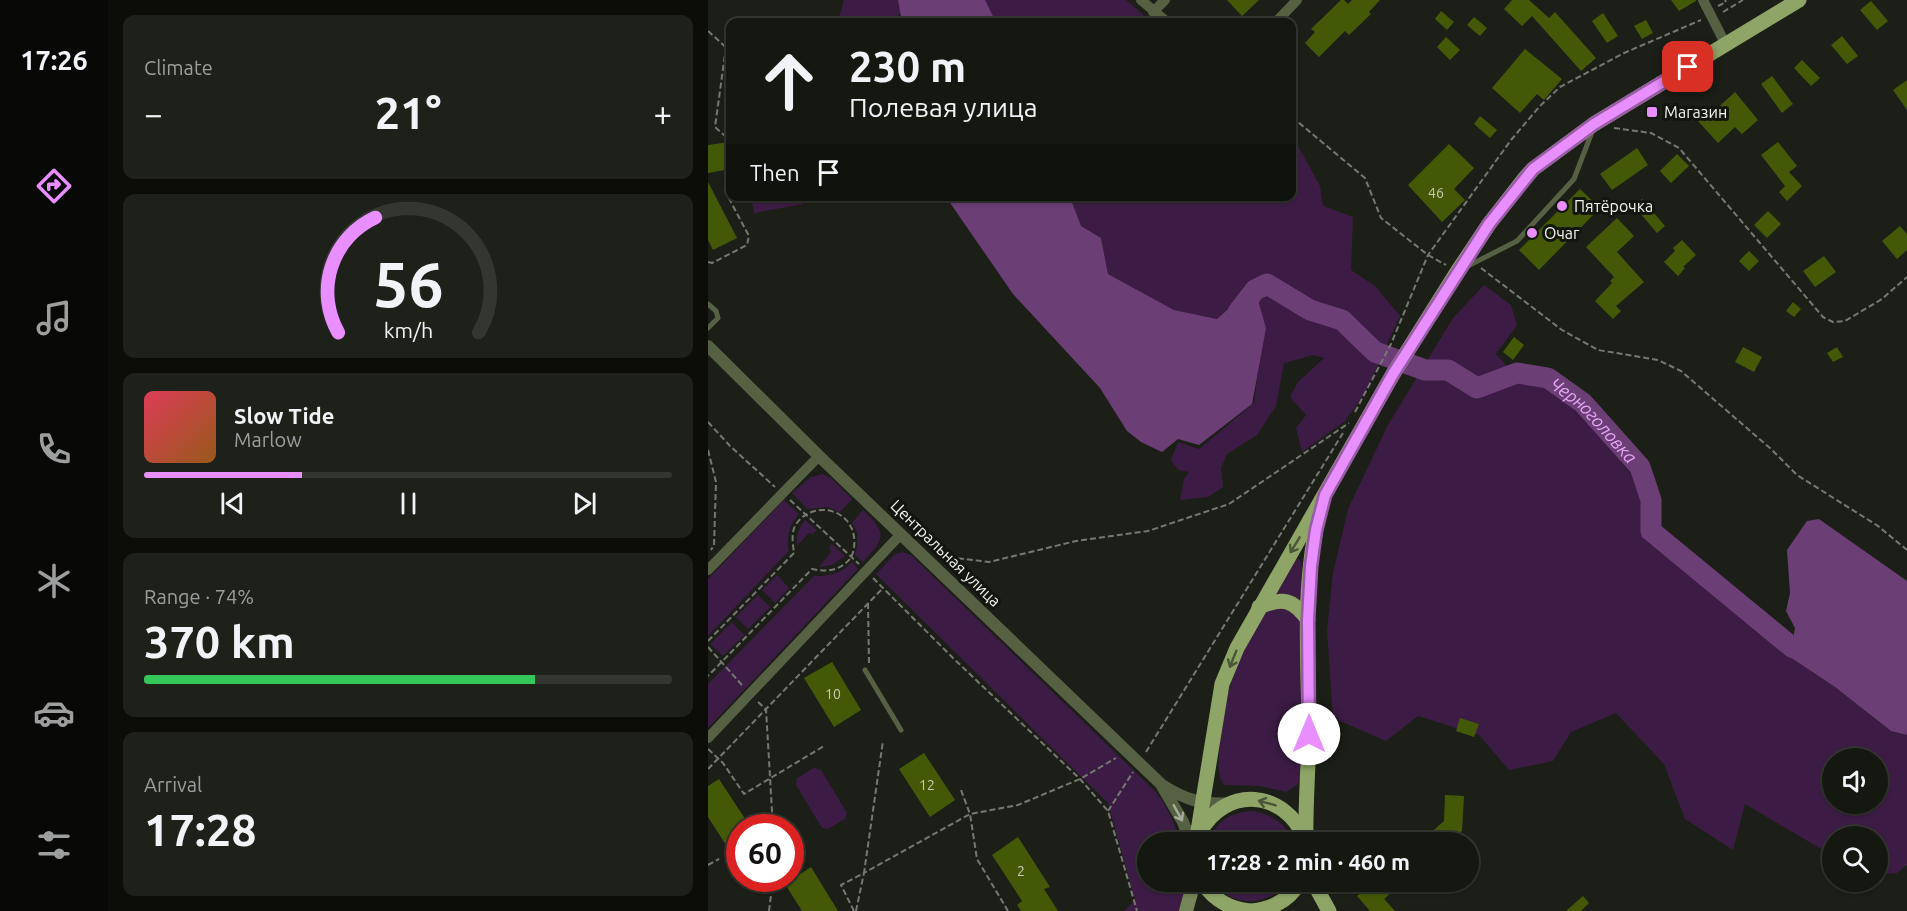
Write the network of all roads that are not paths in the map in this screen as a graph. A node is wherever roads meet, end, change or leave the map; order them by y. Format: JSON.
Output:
{"nodes":[{"id":1,"x":1141,"y":0,"type":"edge"},
{"id":2,"x":1165,"y":0,"type":"edge"},
{"id":3,"x":1297,"y":0,"type":"edge"},
{"id":4,"x":1703,"y":0,"type":"edge"},
{"id":5,"x":1798,"y":0,"type":"edge"},
{"id":6,"x":1153,"y":12,"type":"junction"},
{"id":7,"x":1161,"y":18,"type":"edge"},
{"id":8,"x":1280,"y":18,"type":"edge"},
{"id":9,"x":1725,"y":45,"type":"junction"},
{"id":10,"x":1594,"y":124,"type":"junction"},
{"id":11,"x":1457,"y":272,"type":"junction"},
{"id":12,"x":708,"y":304,"type":"edge"},
{"id":13,"x":708,"y":328,"type":"edge"},
{"id":14,"x":708,"y":346,"type":"edge"},
{"id":15,"x":819,"y":456,"type":"junction"},
{"id":16,"x":1325,"y":495,"type":"junction"},
{"id":17,"x":901,"y":534,"type":"junction"},
{"id":18,"x":708,"y":570,"type":"edge"},
{"id":19,"x":1259,"y":607,"type":"junction"},
{"id":20,"x":1308,"y":620,"type":"junction"},
{"id":21,"x":865,"y":670,"type":"dead end"},
{"id":22,"x":901,"y":730,"type":"dead end"},
{"id":23,"x":708,"y":738,"type":"edge"},
{"id":24,"x":1162,"y":785,"type":"junction"},
{"id":25,"x":1232,"y":802,"type":"junction"},
{"id":26,"x":1203,"y":804,"type":"junction"},
{"id":27,"x":1187,"y":832,"type":"edge"},
{"id":28,"x":1198,"y":832,"type":"edge"},
{"id":29,"x":1200,"y":832,"type":"edge"},
{"id":30,"x":1302,"y":832,"type":"edge"},
{"id":31,"x":1306,"y":832,"type":"edge"},
{"id":32,"x":1191,"y":892,"type":"edge"},
{"id":33,"x":1211,"y":892,"type":"edge"},
{"id":34,"x":1292,"y":892,"type":"edge"},
{"id":35,"x":1319,"y":892,"type":"edge"},
{"id":36,"x":1186,"y":911,"type":"edge"},
{"id":37,"x":1244,"y":911,"type":"edge"},
{"id":38,"x":1329,"y":911,"type":"edge"}],
"edges":[{"from":1,"to":6,"type":"street"},
{"from":2,"to":6,"type":"street"},
{"from":3,"to":8,"type":"street"},
{"from":4,"to":9,"type":"street"},
{"from":5,"to":9,"type":"main road"},
{"from":6,"to":7,"type":"street"},
{"from":9,"to":10,"type":"main road"},
{"from":10,"to":11,"type":"main road"},
{"from":10,"to":11,"type":"lane"},
{"from":11,"to":16,"type":"main road"},
{"from":12,"to":13,"type":"lane"},
{"from":14,"to":15,"type":"street","name":"Центральная улица"},
{"from":15,"to":17,"type":"street","name":"Центральная улица"},
{"from":15,"to":18,"type":"street"},
{"from":16,"to":19,"type":"main road","one_way":true},
{"from":16,"to":20,"type":"main road"},
{"from":17,"to":23,"type":"street"},
{"from":17,"to":24,"type":"street","name":"Центральная улица"},
{"from":19,"to":20,"type":"main road"},
{"from":19,"to":26,"type":"main road","one_way":true},
{"from":20,"to":31,"type":"main road"},
{"from":21,"to":22,"type":"lane"},
{"from":24,"to":26,"type":"street"},
{"from":24,"to":27,"type":"street","one_way":true},
{"from":25,"to":26,"type":"street"},
{"from":25,"to":29,"type":"main road"},
{"from":30,"to":25,"type":"main road","one_way":true},
{"from":26,"to":28,"type":"main road"},
{"from":32,"to":36,"type":"main road"},
{"from":33,"to":37,"type":"main road"},
{"from":34,"to":37,"type":"main road"},
{"from":35,"to":38,"type":"main road"}]}
